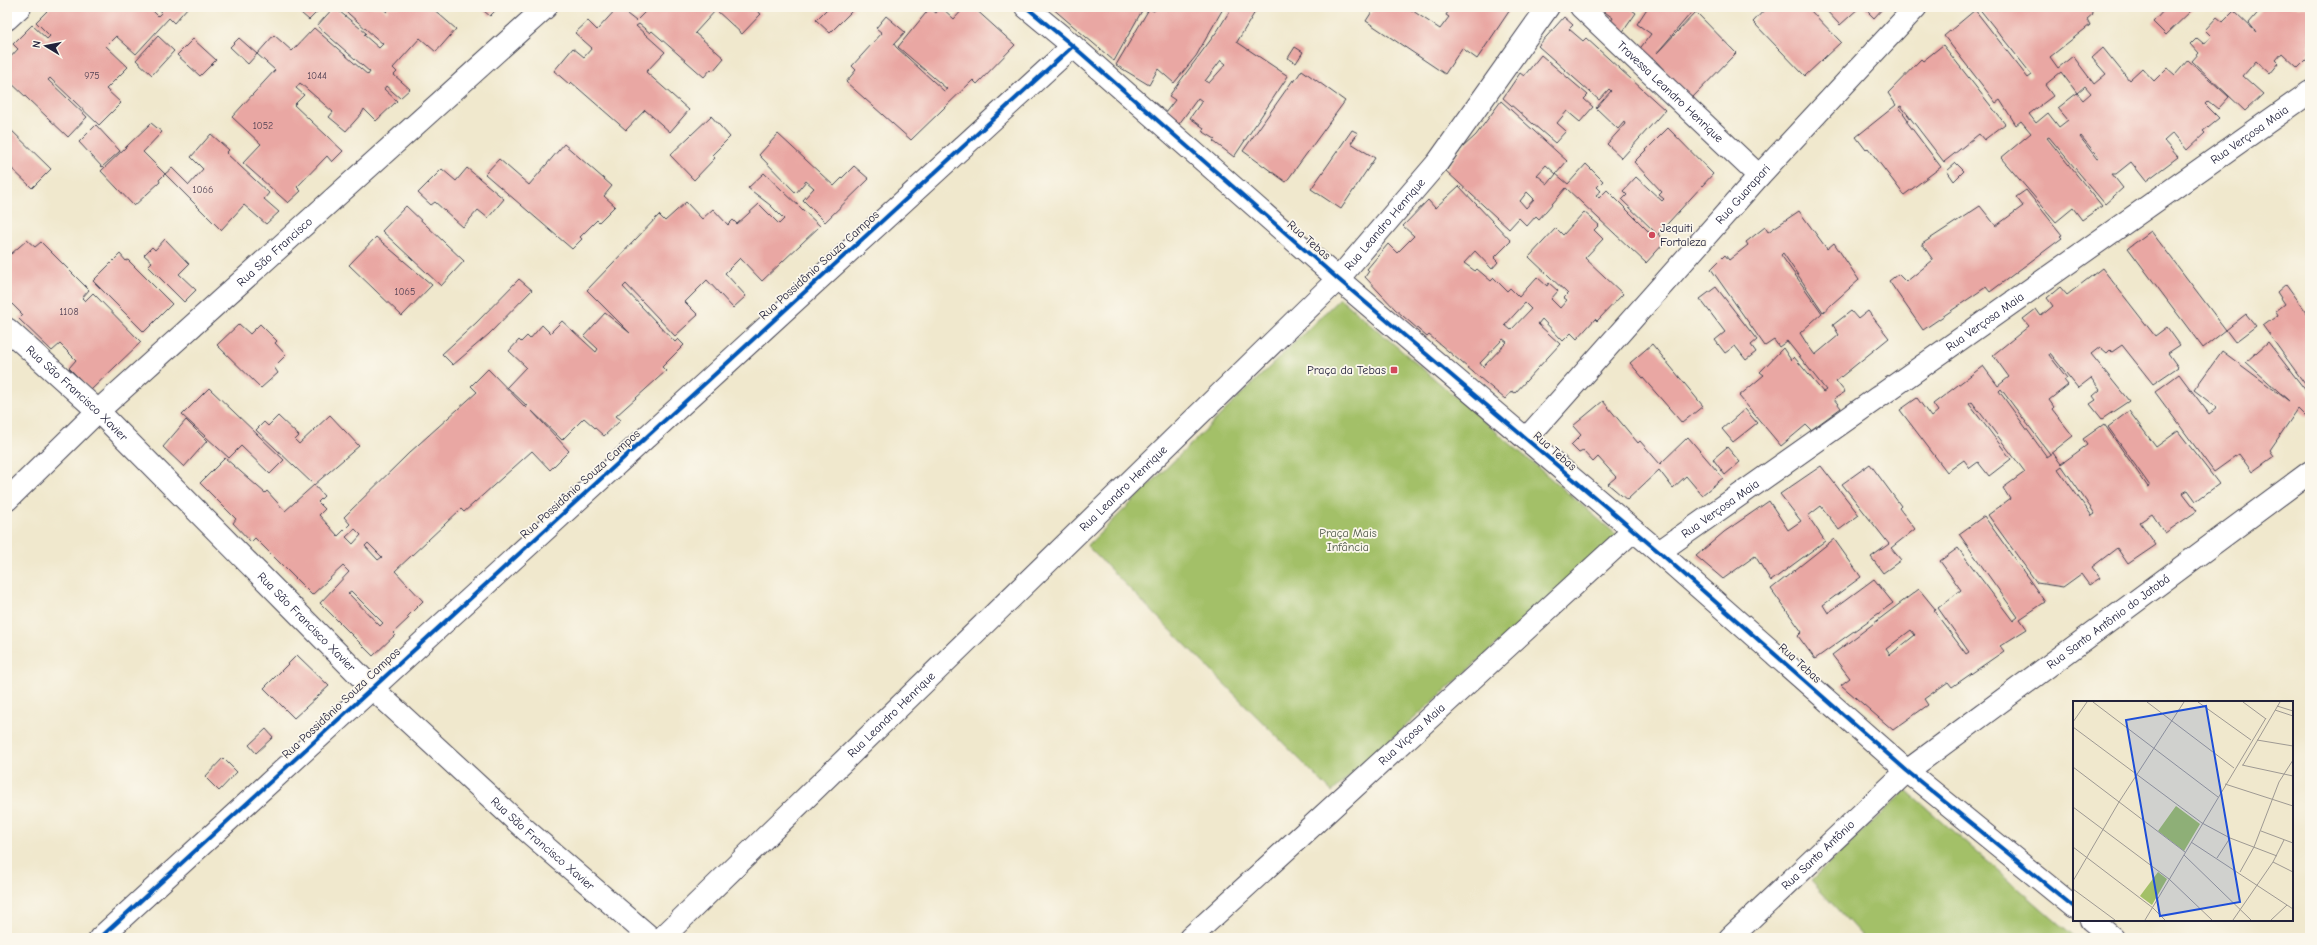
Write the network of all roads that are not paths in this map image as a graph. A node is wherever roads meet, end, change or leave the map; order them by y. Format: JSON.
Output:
{"nodes":[{"id":1,"x":20,"y":7,"type":"edge"},
{"id":2,"x":546,"y":7,"type":"edge"},
{"id":3,"x":1026,"y":7,"type":"edge"},
{"id":4,"x":1548,"y":7,"type":"edge"},
{"id":5,"x":1581,"y":7,"type":"edge"},
{"id":6,"x":1916,"y":7,"type":"edge"},
{"id":7,"x":7,"y":19,"type":"edge"},
{"id":8,"x":1073,"y":46,"type":"junction"},
{"id":9,"x":2310,"y":92,"type":"edge"},
{"id":10,"x":1759,"y":176,"type":"junction"},
{"id":11,"x":1338,"y":278,"type":"junction"},
{"id":12,"x":7,"y":329,"type":"edge"},
{"id":13,"x":98,"y":411,"type":"junction"},
{"id":14,"x":1526,"y":439,"type":"junction"},
{"id":15,"x":2310,"y":472,"type":"edge"},
{"id":16,"x":7,"y":500,"type":"edge"},
{"id":17,"x":1633,"y":531,"type":"junction"},
{"id":18,"x":1659,"y":552,"type":"junction"},
{"id":19,"x":372,"y":688,"type":"junction"},
{"id":20,"x":1906,"y":771,"type":"junction"},
{"id":21,"x":2073,"y":905,"type":"edge"},
{"id":22,"x":2092,"y":921,"type":"edge"},
{"id":23,"x":100,"y":938,"type":"edge"},
{"id":24,"x":651,"y":938,"type":"edge"},
{"id":25,"x":662,"y":938,"type":"edge"},
{"id":26,"x":1190,"y":938,"type":"edge"},
{"id":27,"x":1730,"y":938,"type":"edge"},
{"id":28,"x":2113,"y":938,"type":"edge"}],
"edges":[{"from":1,"to":7,"type":"street"},
{"from":2,"to":13,"type":"street","name":"Rua São Francisco"},
{"from":3,"to":8,"type":"street","name":"Rua Tebas"},
{"from":4,"to":11,"type":"street","name":"Rua Leandro Henrique"},
{"from":5,"to":10,"type":"street","name":"Travessa Leandro Henrique"},
{"from":6,"to":10,"type":"street","name":"Rua Guarapari"},
{"from":8,"to":11,"type":"street","name":"Rua Tebas"},
{"from":8,"to":19,"type":"street","name":"Rua Possidônio Souza Campos"},
{"from":9,"to":18,"type":"street","name":"Rua Verçosa Maia"},
{"from":10,"to":14,"type":"street","name":"Rua Guarapari"},
{"from":11,"to":14,"type":"street","name":"Rua Tebas"},
{"from":11,"to":25,"type":"street","name":"Rua Leandro Henrique"},
{"from":12,"to":13,"type":"street","name":"Rua São Francisco Xavier"},
{"from":13,"to":16,"type":"street","name":"Rua São Francisco"},
{"from":13,"to":19,"type":"street","name":"Rua São Francisco Xavier"},
{"from":14,"to":17,"type":"street","name":"Rua Tebas"},
{"from":15,"to":20,"type":"street","name":"Rua Santo Antônio do Jatobá"},
{"from":17,"to":18,"type":"street","name":"Rua Tebas"},
{"from":17,"to":26,"type":"street","name":"Rua Viçosa Maia"},
{"from":18,"to":20,"type":"street","name":"Rua Tebas"},
{"from":19,"to":23,"type":"street","name":"Rua Possidônio Souza Campos"},
{"from":19,"to":24,"type":"street","name":"Rua São Francisco Xavier"},
{"from":20,"to":21,"type":"street","name":"Rua Tebas"},
{"from":20,"to":27,"type":"street","name":"Rua Santo Antônio"},
{"from":22,"to":28,"type":"street"}]}
